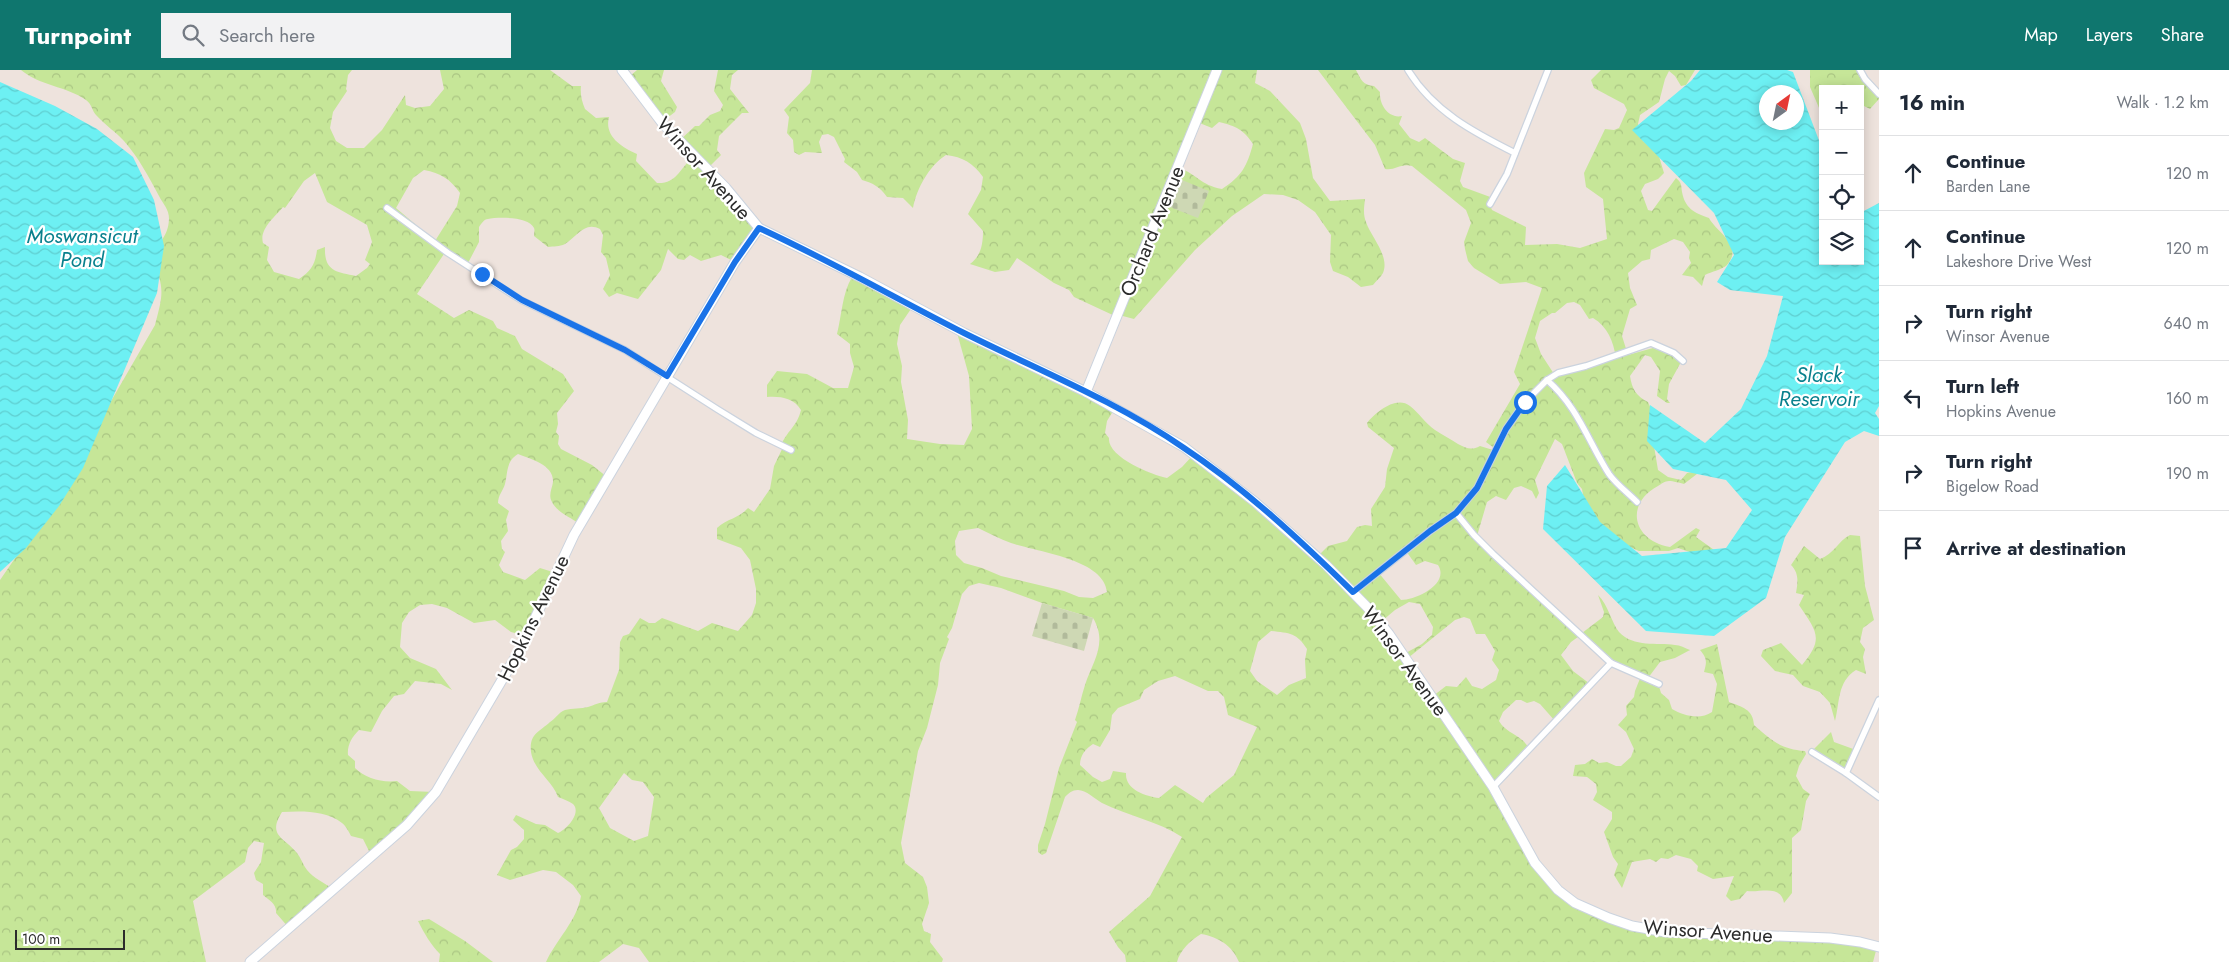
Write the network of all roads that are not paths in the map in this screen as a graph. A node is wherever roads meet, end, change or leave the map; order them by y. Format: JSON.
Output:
{"nodes":[{"id":1,"x":622,"y":70,"type":"edge"},
{"id":2,"x":1217,"y":70,"type":"edge"},
{"id":3,"x":1408,"y":70,"type":"edge"},
{"id":4,"x":1548,"y":70,"type":"edge"},
{"id":5,"x":1860,"y":70,"type":"edge"},
{"id":6,"x":1879,"y":94,"type":"edge"},
{"id":7,"x":1515,"y":153,"type":"junction"},
{"id":8,"x":1490,"y":204,"type":"dead end"},
{"id":9,"x":387,"y":208,"type":"dead end"},
{"id":10,"x":759,"y":228,"type":"junction"},
{"id":11,"x":1683,"y":361,"type":"dead end"},
{"id":12,"x":667,"y":376,"type":"junction"},
{"id":13,"x":1547,"y":380,"type":"junction"},
{"id":14,"x":1086,"y":392,"type":"junction"},
{"id":15,"x":791,"y":450,"type":"dead end"},
{"id":16,"x":1636,"y":502,"type":"dead end"},
{"id":17,"x":1456,"y":513,"type":"junction"},
{"id":18,"x":1353,"y":592,"type":"junction"},
{"id":19,"x":1611,"y":663,"type":"junction"},
{"id":20,"x":1659,"y":684,"type":"dead end"},
{"id":21,"x":1879,"y":700,"type":"edge"},
{"id":22,"x":1812,"y":752,"type":"dead end"},
{"id":23,"x":1846,"y":773,"type":"junction"},
{"id":24,"x":1493,"y":787,"type":"junction"},
{"id":25,"x":1879,"y":797,"type":"edge"},
{"id":26,"x":1879,"y":947,"type":"edge"},
{"id":27,"x":250,"y":962,"type":"edge"}],
"edges":[{"from":1,"to":10,"type":"street","name":"Winsor Avenue"},
{"from":2,"to":14,"type":"street","name":"Orchard Avenue"},
{"from":3,"to":7,"type":"street"},
{"from":4,"to":7,"type":"street"},
{"from":5,"to":6,"type":"street"},
{"from":7,"to":8,"type":"street"},
{"from":9,"to":12,"type":"street"},
{"from":10,"to":12,"type":"street","name":"Hopkins Avenue"},
{"from":10,"to":14,"type":"street","name":"Winsor Avenue"},
{"from":11,"to":13,"type":"street"},
{"from":12,"to":15,"type":"street"},
{"from":12,"to":27,"type":"street","name":"Hopkins Avenue"},
{"from":13,"to":16,"type":"street"},
{"from":13,"to":17,"type":"street"},
{"from":14,"to":18,"type":"street","name":"Winsor Avenue"},
{"from":17,"to":18,"type":"street"},
{"from":17,"to":19,"type":"street"},
{"from":18,"to":24,"type":"street","name":"Winsor Avenue"},
{"from":19,"to":20,"type":"street"},
{"from":19,"to":24,"type":"street"},
{"from":21,"to":23,"type":"street"},
{"from":22,"to":23,"type":"street"},
{"from":23,"to":25,"type":"street"},
{"from":24,"to":26,"type":"street","name":"Winsor Avenue"}]}
